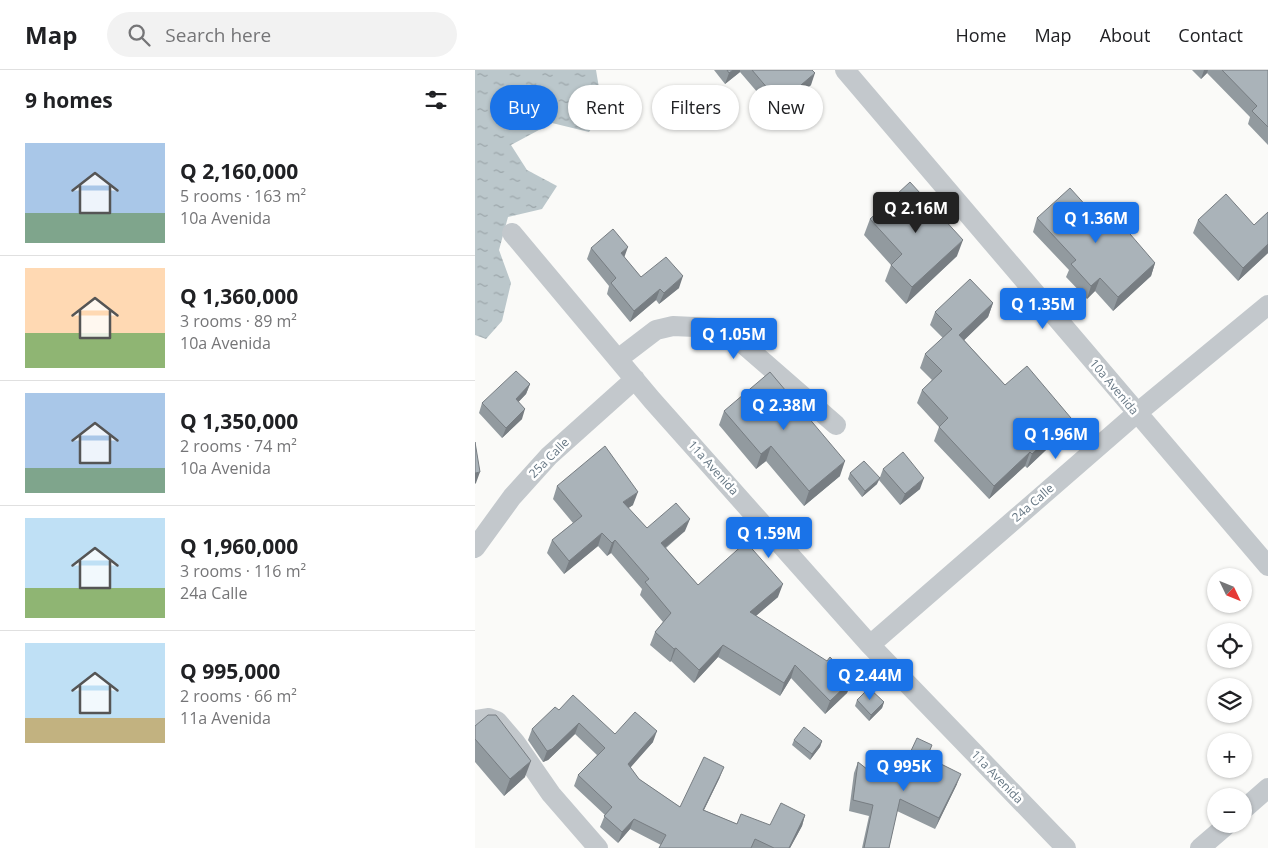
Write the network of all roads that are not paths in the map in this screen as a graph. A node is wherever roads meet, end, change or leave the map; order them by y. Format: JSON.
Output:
{"nodes":[{"id":1,"x":845,"y":70,"type":"edge"},
{"id":2,"x":512,"y":233,"type":"dead end"},
{"id":3,"x":1268,"y":305,"type":"edge"},
{"id":4,"x":618,"y":359,"type":"junction"},
{"id":5,"x":635,"y":379,"type":"junction"},
{"id":6,"x":1137,"y":413,"type":"junction"},
{"id":7,"x":836,"y":425,"type":"dead end"},
{"id":8,"x":475,"y":548,"type":"edge"},
{"id":9,"x":1268,"y":566,"type":"edge"},
{"id":10,"x":869,"y":645,"type":"junction"},
{"id":11,"x":475,"y":720,"type":"edge"},
{"id":12,"x":1268,"y":788,"type":"edge"},
{"id":13,"x":1252,"y":802,"type":"edge"},
{"id":14,"x":1218,"y":833,"type":"edge"},
{"id":15,"x":598,"y":848,"type":"edge"},
{"id":16,"x":1067,"y":848,"type":"edge"},
{"id":17,"x":1200,"y":848,"type":"edge"}],
"edges":[{"from":1,"to":6,"type":"street","name":"10a Avenida"},
{"from":2,"to":4,"type":"street","name":"11a Avenida"},
{"from":3,"to":6,"type":"street","name":"24a Calle"},
{"from":4,"to":5,"type":"street","name":"11a Avenida"},
{"from":4,"to":7,"type":"street"},
{"from":5,"to":8,"type":"street","name":"25a Calle"},
{"from":5,"to":10,"type":"street","name":"11a Avenida"},
{"from":6,"to":9,"type":"street","name":"10a Avenida"},
{"from":6,"to":10,"type":"street","name":"24a Calle"},
{"from":10,"to":16,"type":"street","name":"11a Avenida"},
{"from":11,"to":15,"type":"street"},
{"from":12,"to":13,"type":"street"},
{"from":14,"to":17,"type":"street"}]}
